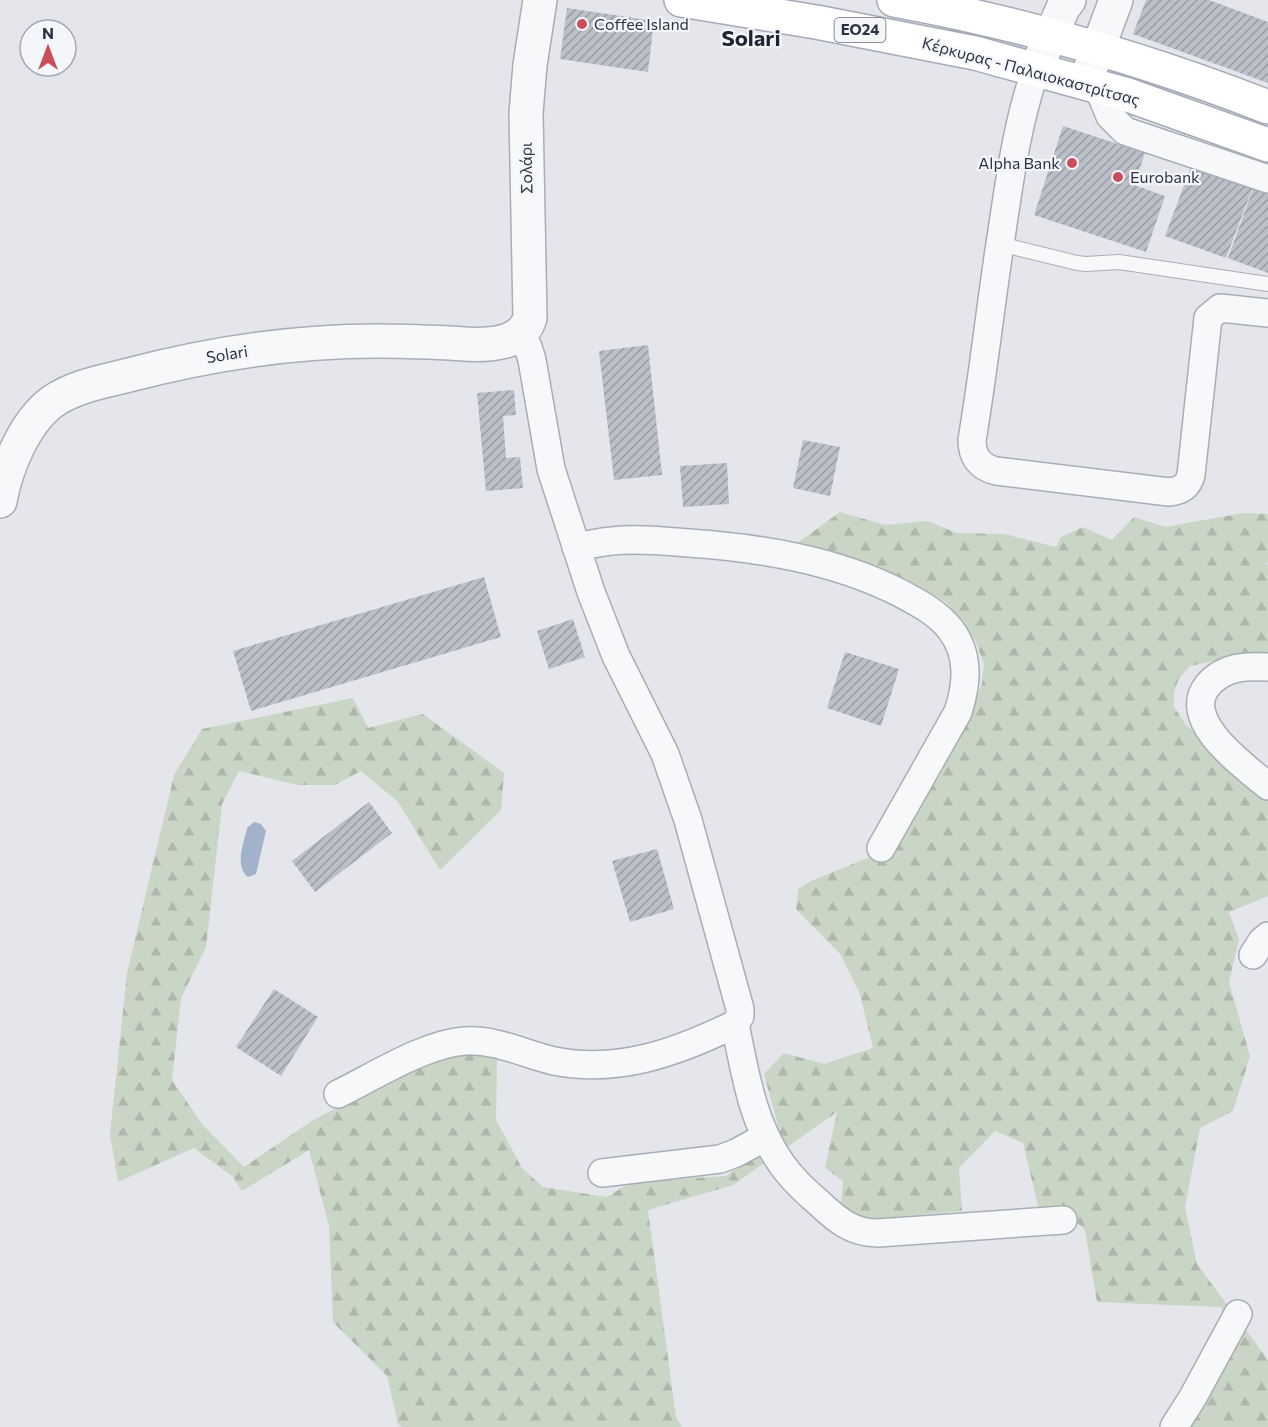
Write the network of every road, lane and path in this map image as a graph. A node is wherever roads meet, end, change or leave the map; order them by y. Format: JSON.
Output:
{"nodes":[{"id":1,"x":540,"y":0,"type":"edge"},
{"id":2,"x":681,"y":0,"type":"edge"},
{"id":3,"x":1069,"y":0,"type":"edge"},
{"id":4,"x":1116,"y":0,"type":"edge"},
{"id":5,"x":915,"y":2,"type":"edge"},
{"id":6,"x":1051,"y":36,"type":"junction"},
{"id":7,"x":1097,"y":49,"type":"junction"},
{"id":8,"x":1036,"y":69,"type":"junction"},
{"id":9,"x":1091,"y":85,"type":"junction"},
{"id":10,"x":1268,"y":107,"type":"edge"},
{"id":11,"x":1268,"y":145,"type":"edge"},
{"id":12,"x":1268,"y":179,"type":"edge"},
{"id":13,"x":1000,"y":244,"type":"junction"},
{"id":14,"x":1268,"y":284,"type":"edge"},
{"id":15,"x":1268,"y":313,"type":"edge"},
{"id":16,"x":520,"y":334,"type":"junction"},
{"id":17,"x":0,"y":501,"type":"edge"},
{"id":18,"x":576,"y":547,"type":"junction"},
{"id":19,"x":1268,"y":667,"type":"edge"},
{"id":20,"x":1268,"y":786,"type":"edge"},
{"id":21,"x":881,"y":848,"type":"dead end"},
{"id":22,"x":735,"y":1024,"type":"junction"},
{"id":23,"x":338,"y":1094,"type":"dead end"},
{"id":24,"x":765,"y":1137,"type":"junction"},
{"id":25,"x":602,"y":1173,"type":"dead end"},
{"id":26,"x":1063,"y":1220,"type":"dead end"},
{"id":27,"x":1238,"y":1314,"type":"dead end"},
{"id":28,"x":1174,"y":1427,"type":"edge"}],
"edges":[{"from":1,"to":16,"type":"street","name":"Σολάρι"},
{"from":2,"to":8,"type":"main road","name":"Κέρκυρας - Παλαιοκαστρίτσας","number":"ΕΟ24"},
{"from":3,"to":6,"type":"street"},
{"from":4,"to":7,"type":"street"},
{"from":5,"to":6,"type":"main road"},
{"from":6,"to":7,"type":"main road"},
{"from":6,"to":8,"type":"street"},
{"from":7,"to":9,"type":"street"},
{"from":7,"to":10,"type":"main road"},
{"from":8,"to":9,"type":"main road","name":"Κέρκυρας - Παλαιοκαστρίτσας","number":"ΕΟ24"},
{"from":8,"to":13,"type":"street"},
{"from":9,"to":11,"type":"main road","name":"Κέρκυρας - Παλαιοκαστρίτσας","number":"ΕΟ24"},
{"from":9,"to":12,"type":"street"},
{"from":13,"to":14,"type":"lane"},
{"from":13,"to":15,"type":"street"},
{"from":16,"to":17,"type":"street","name":"Solari"},
{"from":16,"to":18,"type":"street"},
{"from":18,"to":21,"type":"street"},
{"from":18,"to":22,"type":"street"},
{"from":19,"to":20,"type":"street"},
{"from":22,"to":23,"type":"street"},
{"from":22,"to":24,"type":"street"},
{"from":24,"to":25,"type":"street"},
{"from":24,"to":26,"type":"street"},
{"from":27,"to":28,"type":"street"}]}
